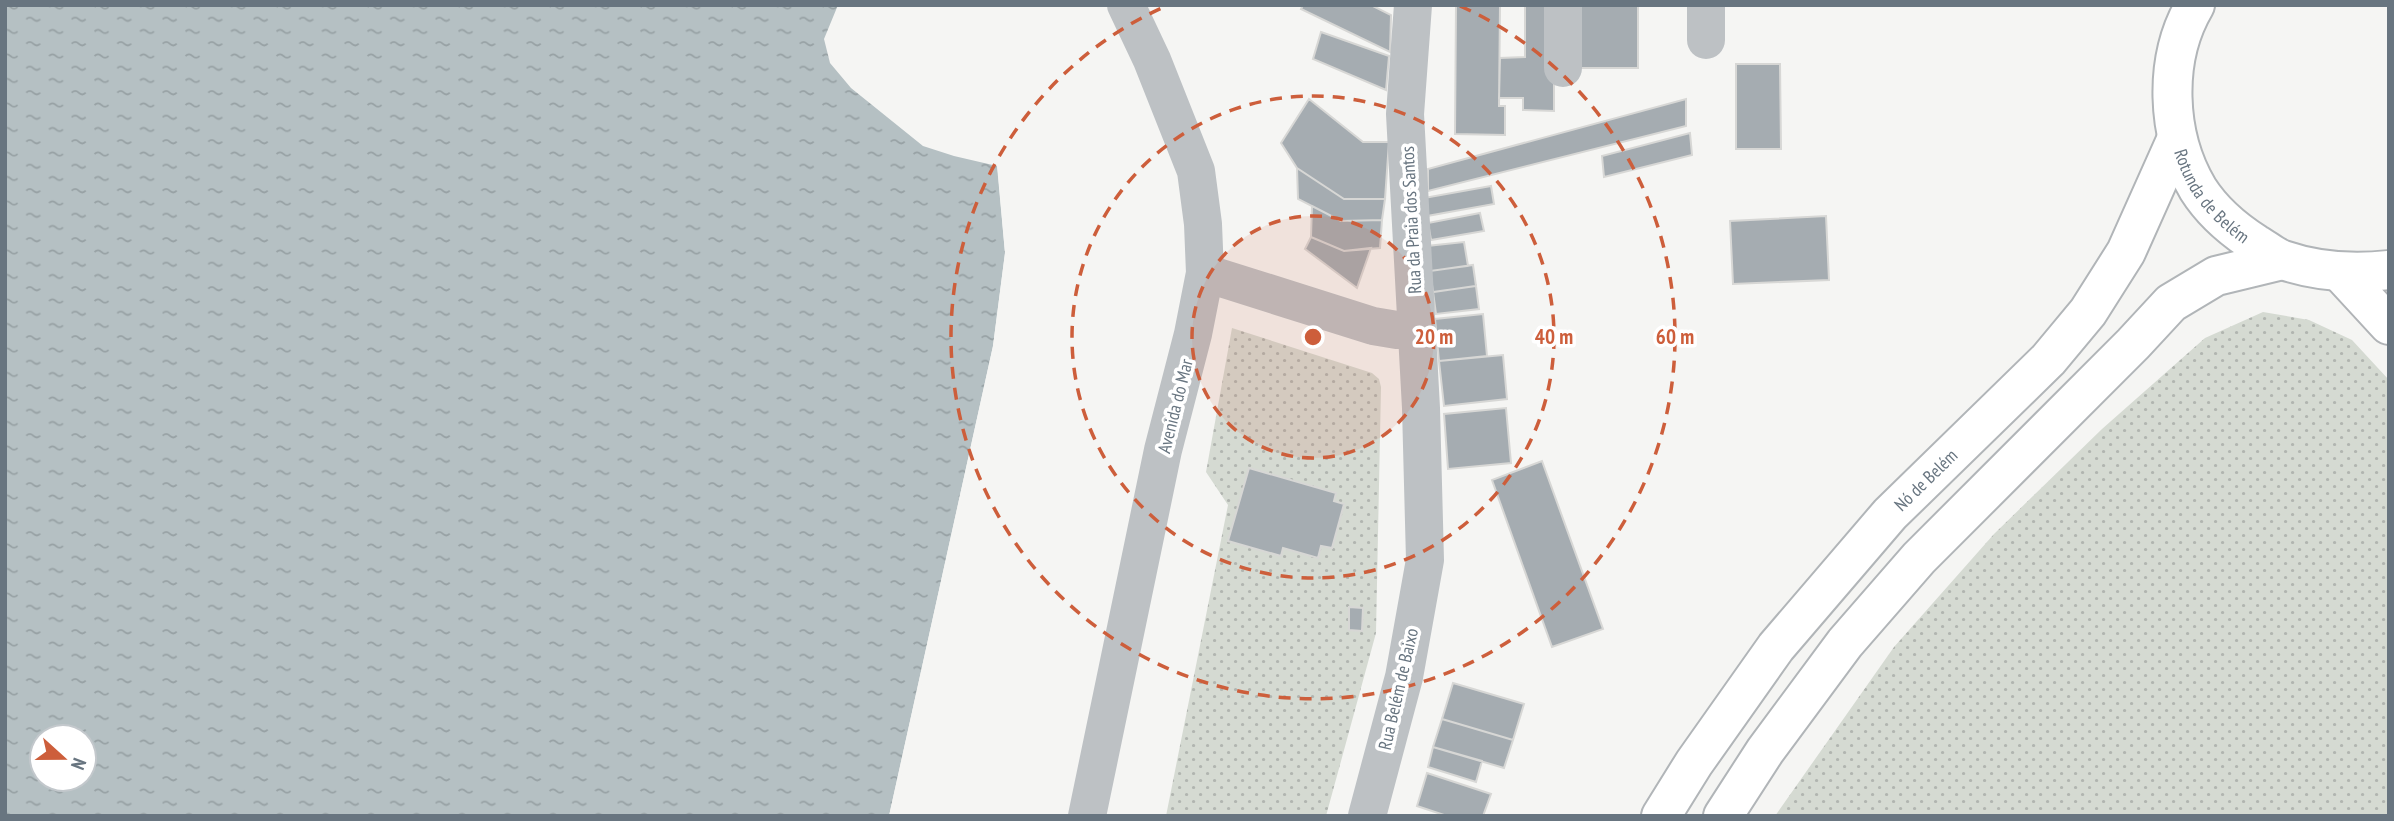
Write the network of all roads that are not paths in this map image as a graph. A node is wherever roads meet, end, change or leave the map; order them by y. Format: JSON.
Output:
{"nodes":[{"id":1,"x":1126,"y":5,"type":"edge"},
{"id":2,"x":1413,"y":5,"type":"edge"},
{"id":3,"x":1563,"y":5,"type":"edge"},
{"id":4,"x":2195,"y":5,"type":"edge"},
{"id":5,"x":1563,"y":68,"type":"dead end"},
{"id":6,"x":2177,"y":138,"type":"junction"},
{"id":7,"x":2282,"y":260,"type":"junction"},
{"id":8,"x":2389,"y":270,"type":"edge"},
{"id":9,"x":1205,"y":273,"type":"junction"},
{"id":10,"x":2342,"y":274,"type":"junction"},
{"id":11,"x":2389,"y":325,"type":"edge"},
{"id":12,"x":1417,"y":329,"type":"junction"},
{"id":13,"x":1424,"y":560,"type":"joint"},
{"id":14,"x":1087,"y":816,"type":"edge"},
{"id":15,"x":1367,"y":816,"type":"edge"},
{"id":16,"x":1661,"y":816,"type":"edge"},
{"id":17,"x":1723,"y":816,"type":"edge"}],
"edges":[{"from":1,"to":9,"type":"street","name":"Avenida do Mar"},
{"from":2,"to":12,"type":"street","name":"Rua da Praia dos Santos"},
{"from":3,"to":5,"type":"street"},
{"from":4,"to":6,"type":"main road","name":"Rotunda de Belém"},
{"from":6,"to":7,"type":"main road","name":"Rotunda de Belém"},
{"from":6,"to":16,"type":"main road","name":"Nó de Belém"},
{"from":7,"to":10,"type":"main road","name":"Rotunda de Belém"},
{"from":7,"to":17,"type":"main road"},
{"from":8,"to":10,"type":"main road","name":"Rotunda de Belém"},
{"from":9,"to":12,"type":"street"},
{"from":9,"to":14,"type":"street","name":"Avenida do Mar"},
{"from":10,"to":11,"type":"main road"},
{"from":12,"to":13,"type":"street","name":"Rua da Praia dos Santos"},
{"from":13,"to":15,"type":"street","name":"Rua Belém de Baixo"}]}
